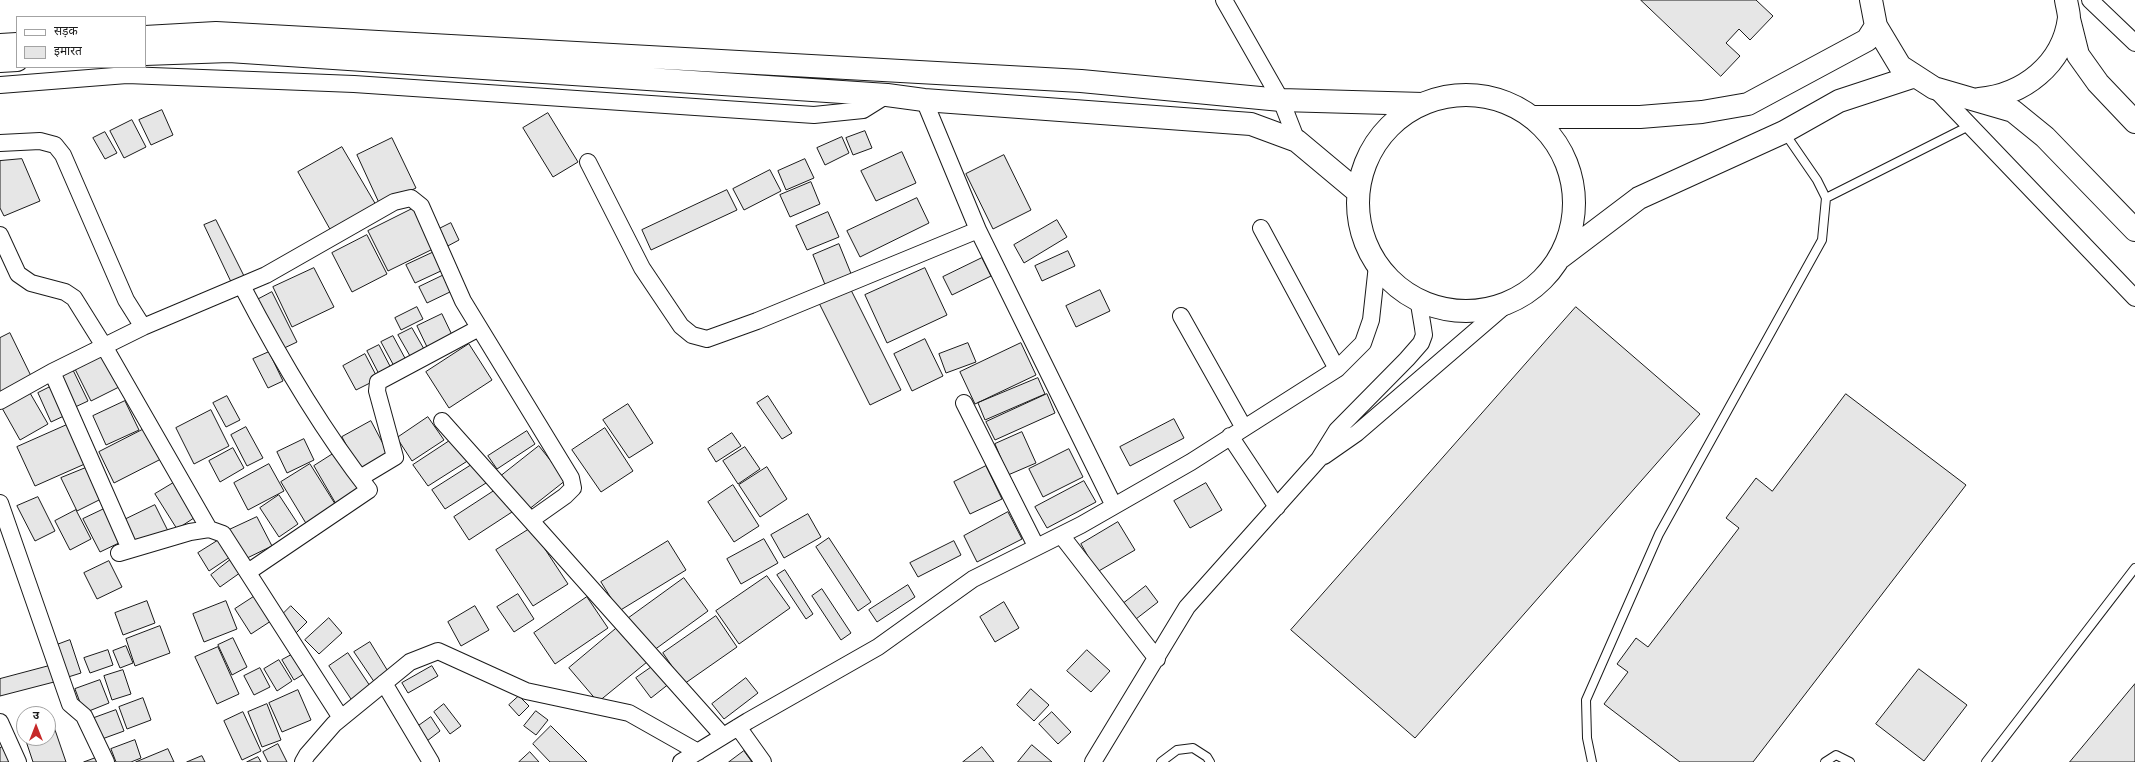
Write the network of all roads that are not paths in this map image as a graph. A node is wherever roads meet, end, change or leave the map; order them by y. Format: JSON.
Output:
{"nodes":[{"id":1,"x":1224,"y":0,"type":"edge"},
{"id":2,"x":1871,"y":0,"type":"edge"},
{"id":3,"x":2090,"y":0,"type":"edge"},
{"id":4,"x":2070,"y":6,"type":"edge"},
{"id":5,"x":1876,"y":26,"type":"junction"},
{"id":6,"x":146,"y":37,"type":"edge"},
{"id":7,"x":2135,"y":43,"type":"edge"},
{"id":8,"x":16,"y":44,"type":"edge"},
{"id":9,"x":0,"y":45,"type":"edge"},
{"id":10,"x":146,"y":54,"type":"edge"},
{"id":11,"x":16,"y":60,"type":"edge"},
{"id":12,"x":0,"y":61,"type":"edge"},
{"id":13,"x":1915,"y":76,"type":"junction"},
{"id":14,"x":0,"y":85,"type":"edge"},
{"id":15,"x":1934,"y":88,"type":"junction"},
{"id":16,"x":887,"y":95,"type":"junction"},
{"id":17,"x":1972,"y":99,"type":"junction"},
{"id":18,"x":924,"y":100,"type":"junction"},
{"id":19,"x":1281,"y":100,"type":"junction"},
{"id":20,"x":1423,"y":104,"type":"junction"},
{"id":21,"x":1532,"y":117,"type":"junction"},
{"id":22,"x":2135,"y":122,"type":"edge"},
{"id":23,"x":1970,"y":126,"type":"junction"},
{"id":24,"x":1784,"y":132,"type":"junction"},
{"id":25,"x":1297,"y":141,"type":"junction"},
{"id":26,"x":0,"y":144,"type":"edge"},
{"id":27,"x":588,"y":162,"type":"dead end"},
{"id":28,"x":1358,"y":192,"type":"junction"},
{"id":29,"x":1826,"y":198,"type":"junction"},
{"id":30,"x":1261,"y":228,"type":"dead end"},
{"id":31,"x":978,"y":230,"type":"junction"},
{"id":32,"x":2135,"y":230,"type":"edge"},
{"id":33,"x":0,"y":235,"type":"edge"},
{"id":34,"x":1561,"y":257,"type":"junction"},
{"id":35,"x":1377,"y":265,"type":"junction"},
{"id":36,"x":242,"y":286,"type":"junction"},
{"id":37,"x":2135,"y":298,"type":"edge"},
{"id":38,"x":1415,"y":299,"type":"junction"},
{"id":39,"x":1507,"y":304,"type":"junction"},
{"id":40,"x":1181,"y":316,"type":"dead end"},
{"id":41,"x":143,"y":327,"type":"junction"},
{"id":42,"x":479,"y":328,"type":"junction"},
{"id":43,"x":104,"y":346,"type":"junction"},
{"id":44,"x":1337,"y":369,"type":"junction"},
{"id":45,"x":52,"y":372,"type":"junction"},
{"id":46,"x":0,"y":401,"type":"edge"},
{"id":47,"x":964,"y":403,"type":"dead end"},
{"id":48,"x":442,"y":421,"type":"dead end"},
{"id":49,"x":1237,"y":432,"type":"junction"},
{"id":50,"x":1319,"y":459,"type":"junction"},
{"id":51,"x":360,"y":478,"type":"junction"},
{"id":52,"x":0,"y":503,"type":"edge"},
{"id":53,"x":1114,"y":506,"type":"junction"},
{"id":54,"x":1277,"y":507,"type":"junction"},
{"id":55,"x":531,"y":520,"type":"junction"},
{"id":56,"x":209,"y":529,"type":"junction"},
{"id":57,"x":1061,"y":535,"type":"junction"},
{"id":58,"x":1036,"y":546,"type":"junction"},
{"id":59,"x":2135,"y":568,"type":"edge"},
{"id":60,"x":248,"y":572,"type":"junction"},
{"id":61,"x":1157,"y":659,"type":"junction"},
{"id":62,"x":384,"y":683,"type":"junction"},
{"id":63,"x":341,"y":718,"type":"junction"},
{"id":64,"x":0,"y":722,"type":"edge"},
{"id":65,"x":738,"y":727,"type":"junction"},
{"id":66,"x":723,"y":736,"type":"junction"},
{"id":67,"x":698,"y":752,"type":"junction"},
{"id":68,"x":18,"y":762,"type":"edge"},
{"id":69,"x":106,"y":762,"type":"edge"},
{"id":70,"x":303,"y":762,"type":"edge"},
{"id":71,"x":431,"y":762,"type":"edge"},
{"id":72,"x":681,"y":762,"type":"edge"},
{"id":73,"x":763,"y":762,"type":"edge"},
{"id":74,"x":1093,"y":762,"type":"edge"},
{"id":75,"x":1161,"y":762,"type":"edge"},
{"id":76,"x":1210,"y":762,"type":"edge"},
{"id":77,"x":1592,"y":762,"type":"edge"},
{"id":78,"x":1825,"y":762,"type":"edge"},
{"id":79,"x":1850,"y":762,"type":"edge"},
{"id":80,"x":1986,"y":762,"type":"edge"}],
"edges":[{"from":1,"to":19,"type":"street"},
{"from":2,"to":5,"type":"street"},
{"from":3,"to":7,"type":"street"},
{"from":4,"to":17,"type":"street"},
{"from":4,"to":22,"type":"street"},
{"from":5,"to":13,"type":"street"},
{"from":5,"to":21,"type":"street"},
{"from":6,"to":19,"type":"street"},
{"from":8,"to":9,"type":"street"},
{"from":10,"to":16,"type":"street"},
{"from":11,"to":12,"type":"street"},
{"from":13,"to":15,"type":"street"},
{"from":13,"to":24,"type":"street"},
{"from":14,"to":16,"type":"street"},
{"from":15,"to":17,"type":"street"},
{"from":15,"to":23,"type":"street"},
{"from":16,"to":18,"type":"street"},
{"from":17,"to":32,"type":"street"},
{"from":18,"to":25,"type":"street"},
{"from":18,"to":31,"type":"street"},
{"from":19,"to":20,"type":"street"},
{"from":19,"to":25,"type":"street"},
{"from":20,"to":21,"type":"street"},
{"from":20,"to":28,"type":"street"},
{"from":21,"to":34,"type":"street"},
{"from":23,"to":29,"type":"lane"},
{"from":23,"to":37,"type":"street"},
{"from":24,"to":29,"type":"lane"},
{"from":24,"to":34,"type":"street"},
{"from":25,"to":28,"type":"street"},
{"from":26,"to":41,"type":"street"},
{"from":27,"to":31,"type":"street"},
{"from":28,"to":35,"type":"street"},
{"from":29,"to":77,"type":"lane"},
{"from":30,"to":44,"type":"street"},
{"from":31,"to":53,"type":"street"},
{"from":33,"to":43,"type":"street"},
{"from":34,"to":39,"type":"street"},
{"from":35,"to":38,"type":"street"},
{"from":35,"to":44,"type":"street"},
{"from":36,"to":41,"type":"street"},
{"from":36,"to":42,"type":"street"},
{"from":36,"to":51,"type":"street"},
{"from":38,"to":39,"type":"street"},
{"from":38,"to":50,"type":"street"},
{"from":39,"to":50,"type":"street"},
{"from":40,"to":49,"type":"street"},
{"from":41,"to":43,"type":"street"},
{"from":42,"to":51,"type":"street"},
{"from":42,"to":55,"type":"street"},
{"from":43,"to":45,"type":"street"},
{"from":43,"to":56,"type":"street"},
{"from":44,"to":49,"type":"street"},
{"from":45,"to":46,"type":"street"},
{"from":45,"to":56,"type":"street"},
{"from":47,"to":58,"type":"street"},
{"from":48,"to":55,"type":"street"},
{"from":49,"to":53,"type":"street"},
{"from":49,"to":54,"type":"street"},
{"from":50,"to":54,"type":"street"},
{"from":51,"to":60,"type":"street"},
{"from":52,"to":69,"type":"street"},
{"from":53,"to":57,"type":"street"},
{"from":54,"to":61,"type":"street"},
{"from":55,"to":66,"type":"street"},
{"from":56,"to":60,"type":"street"},
{"from":57,"to":58,"type":"street"},
{"from":57,"to":61,"type":"street"},
{"from":58,"to":65,"type":"street"},
{"from":59,"to":80,"type":"lane"},
{"from":60,"to":63,"type":"street"},
{"from":61,"to":74,"type":"street"},
{"from":62,"to":63,"type":"street"},
{"from":62,"to":67,"type":"street"},
{"from":62,"to":71,"type":"street"},
{"from":63,"to":70,"type":"street"},
{"from":64,"to":68,"type":"street"},
{"from":65,"to":66,"type":"street"},
{"from":65,"to":73,"type":"street"},
{"from":66,"to":67,"type":"street"},
{"from":67,"to":72,"type":"street"},
{"from":75,"to":76,"type":"lane"},
{"from":78,"to":79,"type":"lane"}]}
